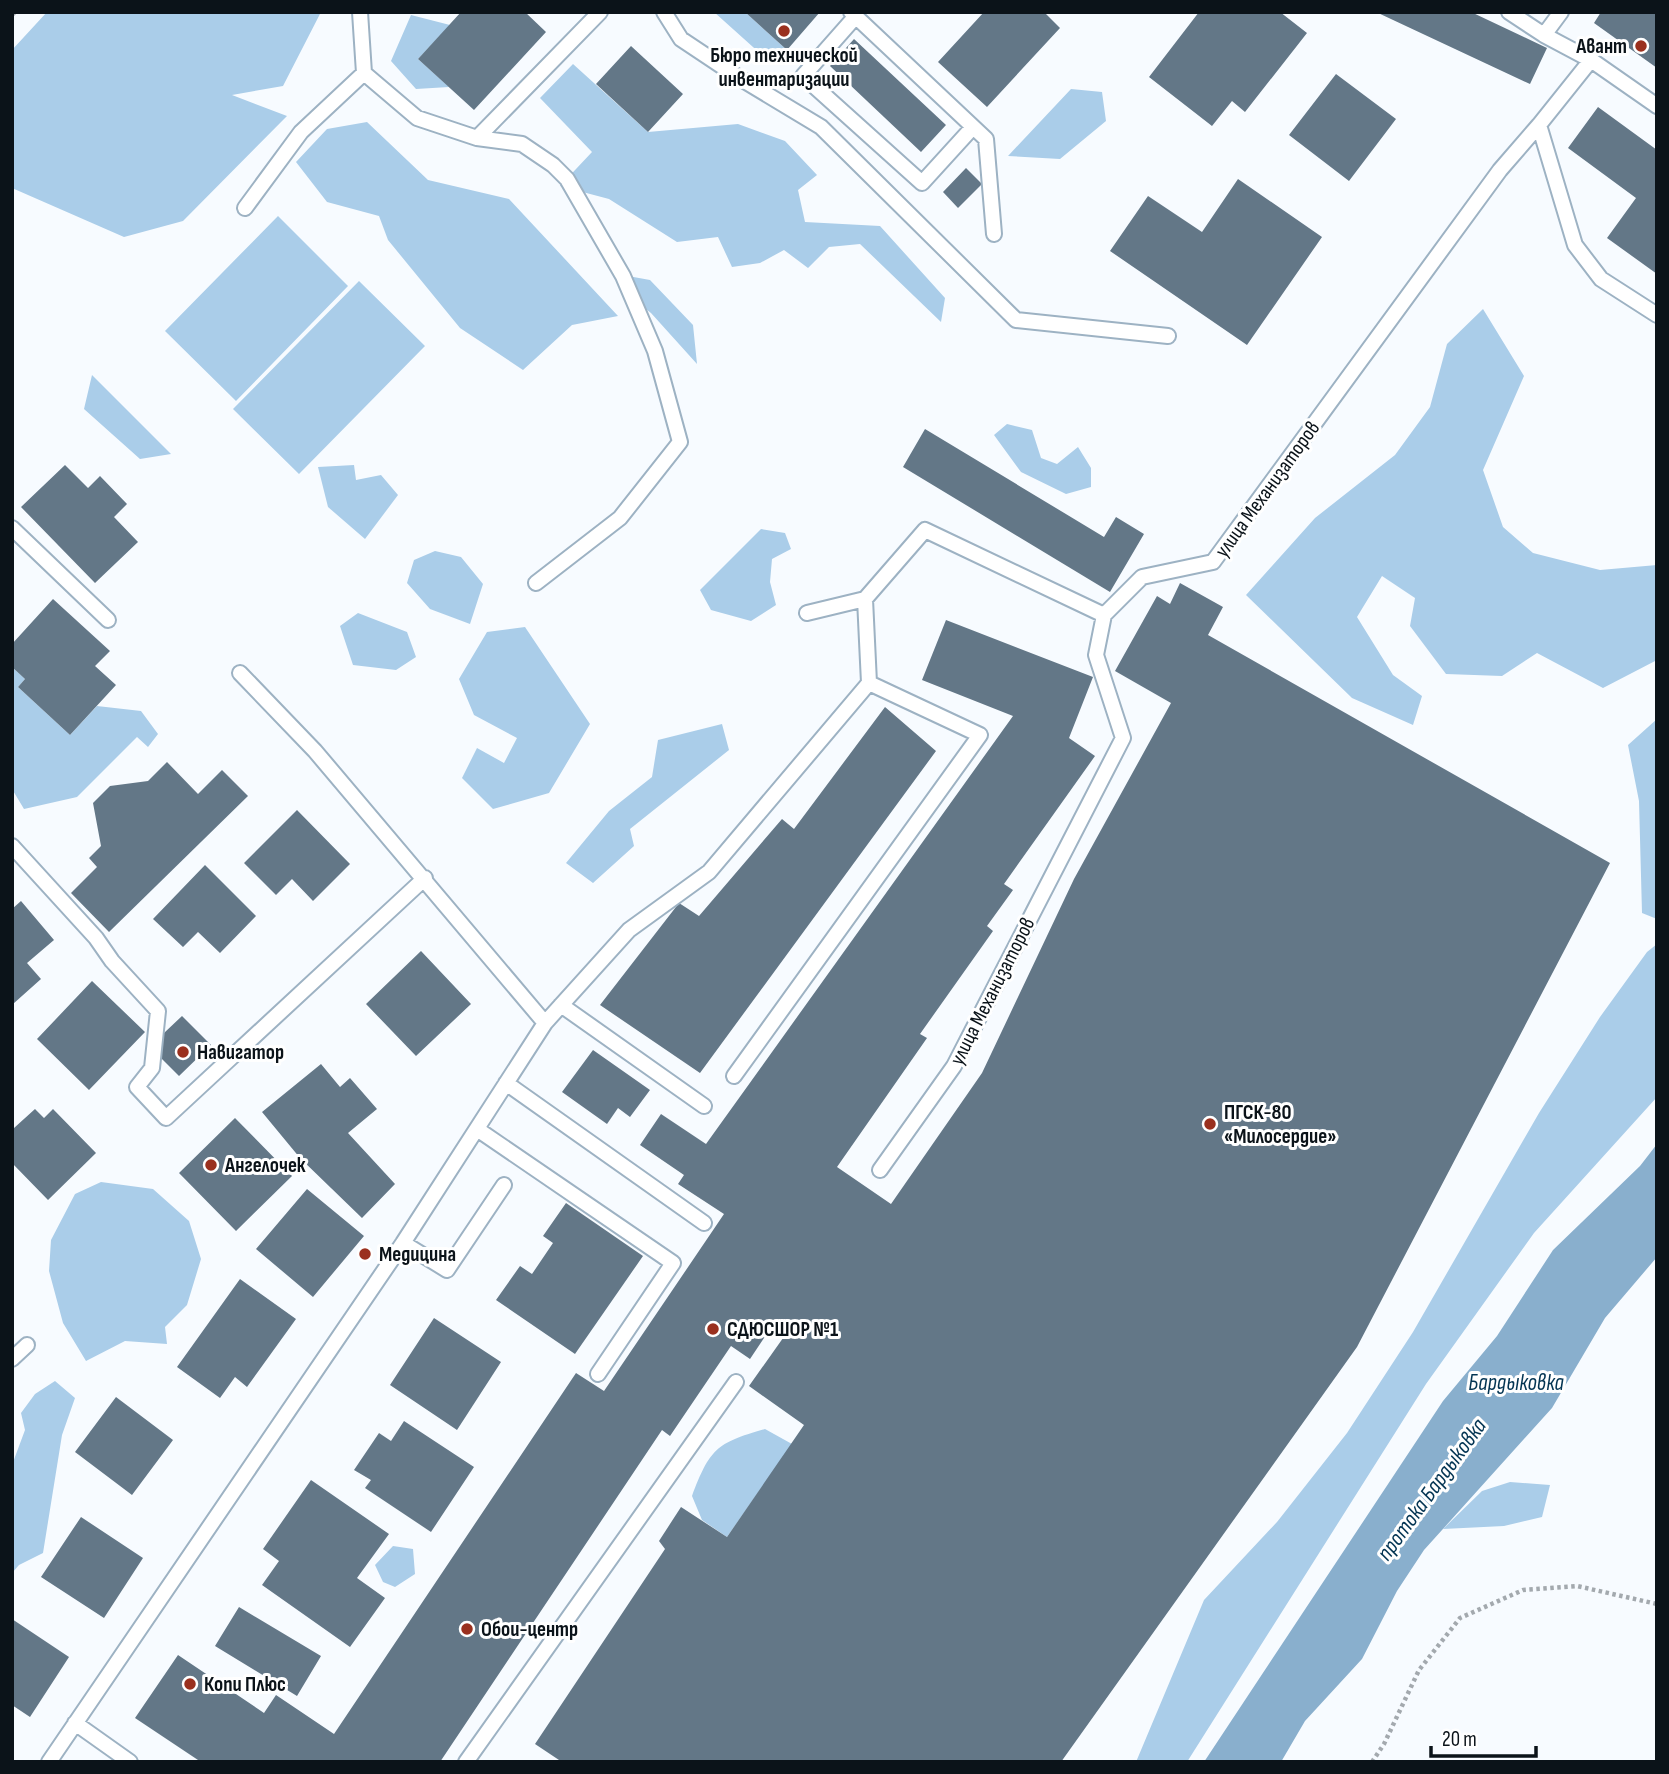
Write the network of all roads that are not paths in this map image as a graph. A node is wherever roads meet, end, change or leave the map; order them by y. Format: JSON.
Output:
{"nodes":[{"id":1,"x":360,"y":12,"type":"edge"},
{"id":2,"x":600,"y":12,"type":"edge"},
{"id":3,"x":664,"y":12,"type":"edge"},
{"id":4,"x":1509,"y":12,"type":"edge"},
{"id":5,"x":1561,"y":12,"type":"edge"},
{"id":6,"x":853,"y":14,"type":"edge"},
{"id":7,"x":1544,"y":35,"type":"junction"},
{"id":8,"x":1591,"y":60,"type":"junction"},
{"id":9,"x":364,"y":73,"type":"junction"},
{"id":10,"x":1657,"y":107,"type":"edge"},
{"id":11,"x":1539,"y":125,"type":"junction"},
{"id":12,"x":973,"y":127,"type":"junction"},
{"id":13,"x":477,"y":138,"type":"junction"},
{"id":14,"x":245,"y":208,"type":"dead end"},
{"id":15,"x":994,"y":234,"type":"dead end"},
{"id":16,"x":1657,"y":315,"type":"edge"},
{"id":17,"x":1168,"y":336,"type":"dead end"},
{"id":18,"x":12,"y":528,"type":"edge"},
{"id":19,"x":537,"y":583,"type":"dead end"},
{"id":20,"x":865,"y":598,"type":"junction"},
{"id":21,"x":807,"y":613,"type":"dead end"},
{"id":22,"x":1104,"y":615,"type":"junction"},
{"id":23,"x":108,"y":620,"type":"dead end"},
{"id":24,"x":240,"y":673,"type":"dead end"},
{"id":25,"x":869,"y":683,"type":"junction"},
{"id":26,"x":12,"y":846,"type":"edge"},
{"id":27,"x":425,"y":878,"type":"junction"},
{"id":28,"x":561,"y":1005,"type":"junction"},
{"id":29,"x":545,"y":1023,"type":"junction"},
{"id":30,"x":734,"y":1076,"type":"dead end"},
{"id":31,"x":506,"y":1083,"type":"junction"},
{"id":32,"x":704,"y":1106,"type":"dead end"},
{"id":33,"x":477,"y":1129,"type":"junction"},
{"id":34,"x":880,"y":1170,"type":"dead end"},
{"id":35,"x":504,"y":1185,"type":"dead end"},
{"id":36,"x":704,"y":1223,"type":"dead end"},
{"id":37,"x":403,"y":1243,"type":"junction"},
{"id":38,"x":27,"y":1345,"type":"dead end"},
{"id":39,"x":12,"y":1359,"type":"edge"},
{"id":40,"x":598,"y":1374,"type":"dead end"},
{"id":41,"x":736,"y":1382,"type":"dead end"},
{"id":42,"x":75,"y":1723,"type":"junction"},
{"id":43,"x":49,"y":1762,"type":"edge"},
{"id":44,"x":130,"y":1762,"type":"edge"},
{"id":45,"x":466,"y":1762,"type":"edge"}],
"edges":[{"from":1,"to":9,"type":"lane"},
{"from":2,"to":13,"type":"lane"},
{"from":3,"to":17,"type":"lane"},
{"from":4,"to":7,"type":"lane"},
{"from":5,"to":7,"type":"lane"},
{"from":6,"to":12,"type":"lane"},
{"from":6,"to":12,"type":"lane"},
{"from":7,"to":8,"type":"lane"},
{"from":8,"to":10,"type":"lane"},
{"from":8,"to":11,"type":"lane","name":"улица Механизаторов"},
{"from":9,"to":13,"type":"lane"},
{"from":9,"to":14,"type":"lane"},
{"from":11,"to":16,"type":"lane"},
{"from":11,"to":22,"type":"lane","name":"улица Механизаторов"},
{"from":12,"to":15,"type":"lane"},
{"from":13,"to":19,"type":"lane"},
{"from":18,"to":23,"type":"lane"},
{"from":20,"to":21,"type":"lane"},
{"from":20,"to":22,"type":"lane"},
{"from":20,"to":25,"type":"lane"},
{"from":22,"to":34,"type":"lane","name":"улица Механизаторов"},
{"from":24,"to":27,"type":"lane"},
{"from":25,"to":28,"type":"lane"},
{"from":25,"to":30,"type":"lane"},
{"from":26,"to":27,"type":"lane"},
{"from":27,"to":29,"type":"lane"},
{"from":28,"to":29,"type":"lane"},
{"from":28,"to":32,"type":"lane"},
{"from":29,"to":31,"type":"lane"},
{"from":31,"to":33,"type":"lane"},
{"from":31,"to":36,"type":"lane"},
{"from":33,"to":37,"type":"lane"},
{"from":33,"to":40,"type":"lane"},
{"from":35,"to":37,"type":"lane"},
{"from":37,"to":42,"type":"lane"},
{"from":38,"to":39,"type":"lane"},
{"from":41,"to":45,"type":"lane"},
{"from":42,"to":43,"type":"lane"},
{"from":42,"to":44,"type":"lane"}]}
